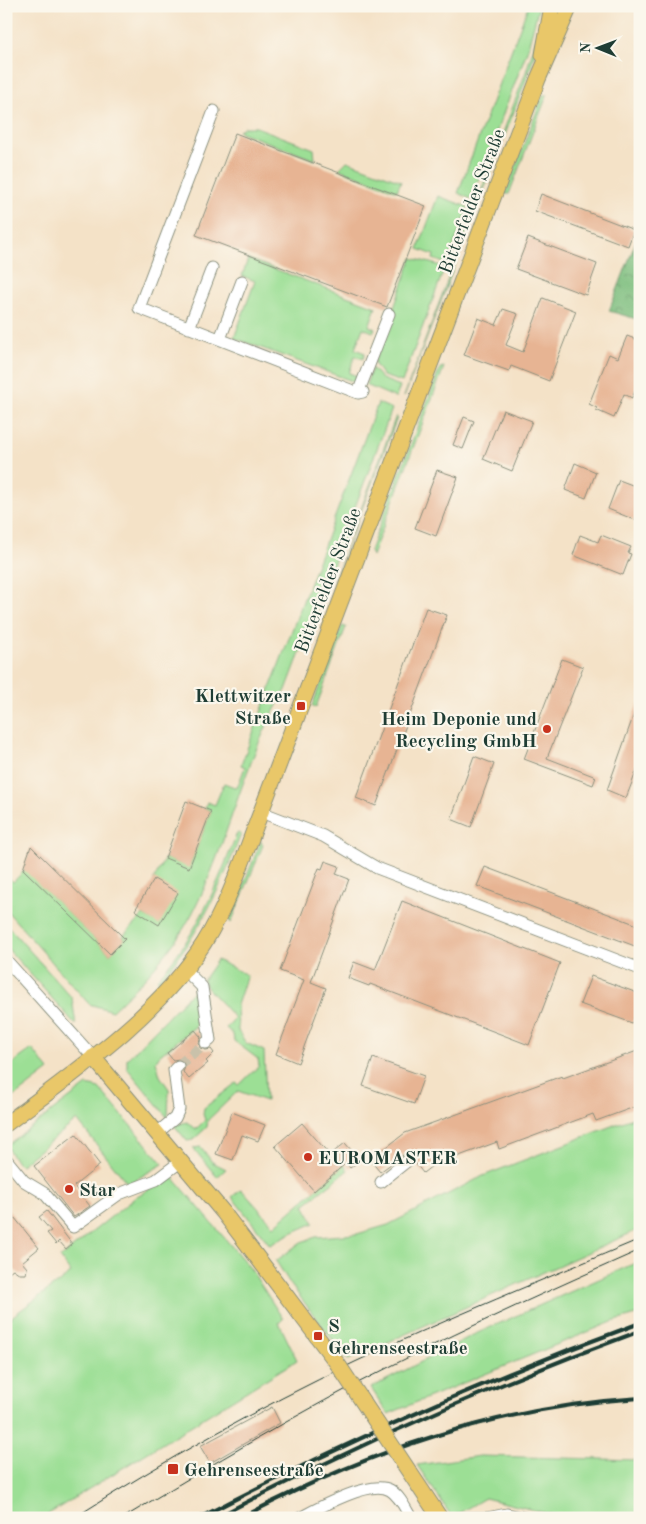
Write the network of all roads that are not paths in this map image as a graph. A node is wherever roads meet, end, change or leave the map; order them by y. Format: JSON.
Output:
{"nodes":[{"id":1,"x":552,"y":6,"type":"edge"},
{"id":2,"x":570,"y":6,"type":"edge"},
{"id":3,"x":538,"y":78,"type":"junction"},
{"id":4,"x":214,"y":111,"type":"dead end"},
{"id":5,"x":212,"y":268,"type":"dead end"},
{"id":6,"x":242,"y":282,"type":"dead end"},
{"id":7,"x":389,"y":314,"type":"dead end"},
{"id":8,"x":189,"y":328,"type":"junction"},
{"id":9,"x":220,"y":339,"type":"junction"},
{"id":10,"x":261,"y":812,"type":"junction"},
{"id":11,"x":6,"y":960,"type":"edge"},
{"id":12,"x":184,"y":969,"type":"junction"},
{"id":13,"x":640,"y":969,"type":"edge"},
{"id":14,"x":206,"y":1043,"type":"dead end"},
{"id":15,"x":93,"y":1057,"type":"junction"},
{"id":16,"x":178,"y":1066,"type":"dead end"},
{"id":17,"x":6,"y":1124,"type":"edge"},
{"id":18,"x":157,"y":1133,"type":"junction"},
{"id":19,"x":6,"y":1159,"type":"edge"},
{"id":20,"x":180,"y":1162,"type":"junction"},
{"id":21,"x":406,"y":1162,"type":"dead end"},
{"id":22,"x":382,"y":1182,"type":"dead end"},
{"id":23,"x":465,"y":1517,"type":"edge"},
{"id":24,"x":300,"y":1518,"type":"edge"},
{"id":25,"x":411,"y":1518,"type":"edge"},
{"id":26,"x":440,"y":1518,"type":"edge"},
{"id":27,"x":525,"y":1518,"type":"edge"}],
"edges":[{"from":1,"to":3,"type":"main road","name":"Bitterfelder Straße"},
{"from":2,"to":3,"type":"main road","name":"Bitterfelder Straße"},
{"from":3,"to":10,"type":"main road","name":"Bitterfelder Straße"},
{"from":4,"to":8,"type":"street"},
{"from":5,"to":8,"type":"street"},
{"from":6,"to":9,"type":"street"},
{"from":7,"to":9,"type":"street"},
{"from":8,"to":9,"type":"street"},
{"from":10,"to":12,"type":"main road","name":"Bitterfelder Straße"},
{"from":10,"to":13,"type":"street"},
{"from":11,"to":15,"type":"street"},
{"from":12,"to":14,"type":"street"},
{"from":12,"to":15,"type":"main road","name":"Bitterfelder Straße"},
{"from":15,"to":17,"type":"main road","name":"Bitterfelder Straße"},
{"from":15,"to":18,"type":"main road"},
{"from":16,"to":18,"type":"street"},
{"from":18,"to":20,"type":"main road"},
{"from":19,"to":20,"type":"street"},
{"from":20,"to":26,"type":"main road","bridge":true},
{"from":21,"to":22,"type":"street"},
{"from":23,"to":27,"type":"street"},
{"from":24,"to":25,"type":"street"}]}
